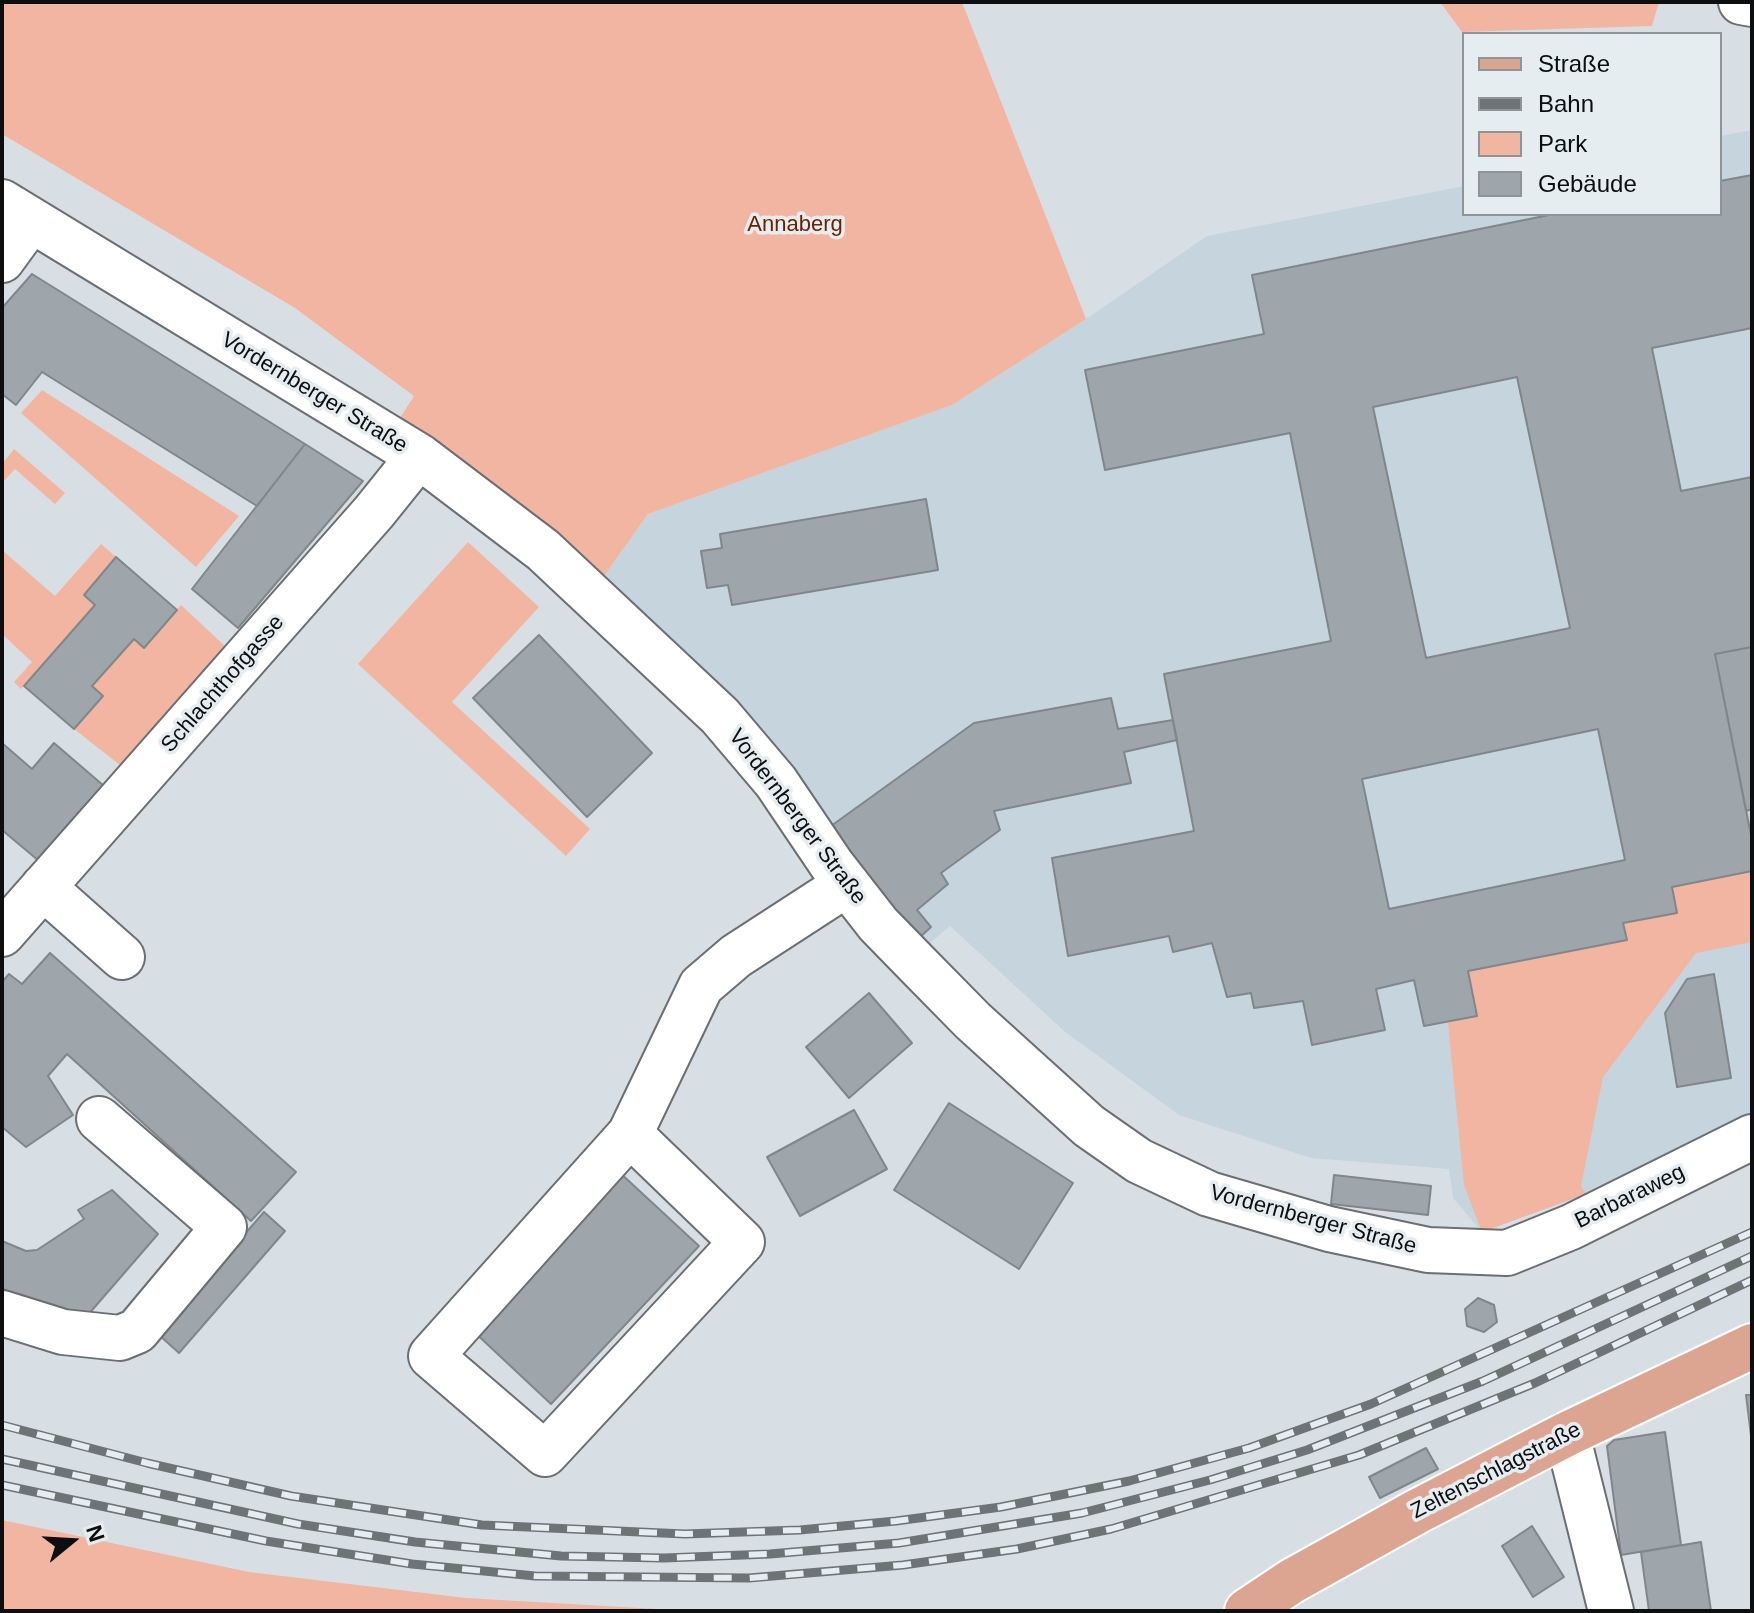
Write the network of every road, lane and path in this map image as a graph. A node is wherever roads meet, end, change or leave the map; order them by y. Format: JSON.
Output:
{"nodes":[{"id":1,"x":1741,"y":2,"type":"edge"},
{"id":2,"x":1752,"y":4,"type":"edge"},
{"id":3,"x":16,"y":211,"type":"edge"},
{"id":4,"x":2,"y":260,"type":"edge"},
{"id":5,"x":419,"y":456,"type":"junction"},
{"id":6,"x":847,"y":884,"type":"junction"},
{"id":7,"x":23,"y":910,"type":"edge"},
{"id":8,"x":112,"y":968,"type":"dead end"},
{"id":9,"x":99,"y":1119,"type":"dead end"},
{"id":10,"x":630,"y":1134,"type":"junction"},
{"id":11,"x":1752,"y":1137,"type":"edge"},
{"id":12,"x":1507,"y":1253,"type":"joint"},
{"id":13,"x":2,"y":1313,"type":"edge"},
{"id":14,"x":1752,"y":1346,"type":"edge"},
{"id":15,"x":1567,"y":1434,"type":"junction"},
{"id":16,"x":1247,"y":1611,"type":"edge"},
{"id":17,"x":1611,"y":1611,"type":"edge"}],
"edges":[{"from":1,"to":2,"type":"street"},
{"from":3,"to":4,"type":"street"},
{"from":3,"to":5,"type":"street","name":"Vordernberger Straße"},
{"from":5,"to":6,"type":"street","name":"Vordernberger Straße"},
{"from":5,"to":7,"type":"street","name":"Schlachthofgasse"},
{"from":6,"to":10,"type":"street"},
{"from":6,"to":12,"type":"street","name":"Vordernberger Straße"},
{"from":7,"to":8,"type":"street"},
{"from":9,"to":13,"type":"street"},
{"from":10,"to":10,"type":"street"},
{"from":11,"to":12,"type":"street","name":"Barbaraweg"},
{"from":14,"to":15,"type":"main road","name":"Zeltenschlagstraße"},
{"from":15,"to":16,"type":"main road","name":"Zeltenschlagstraße"},
{"from":15,"to":17,"type":"street"}]}
